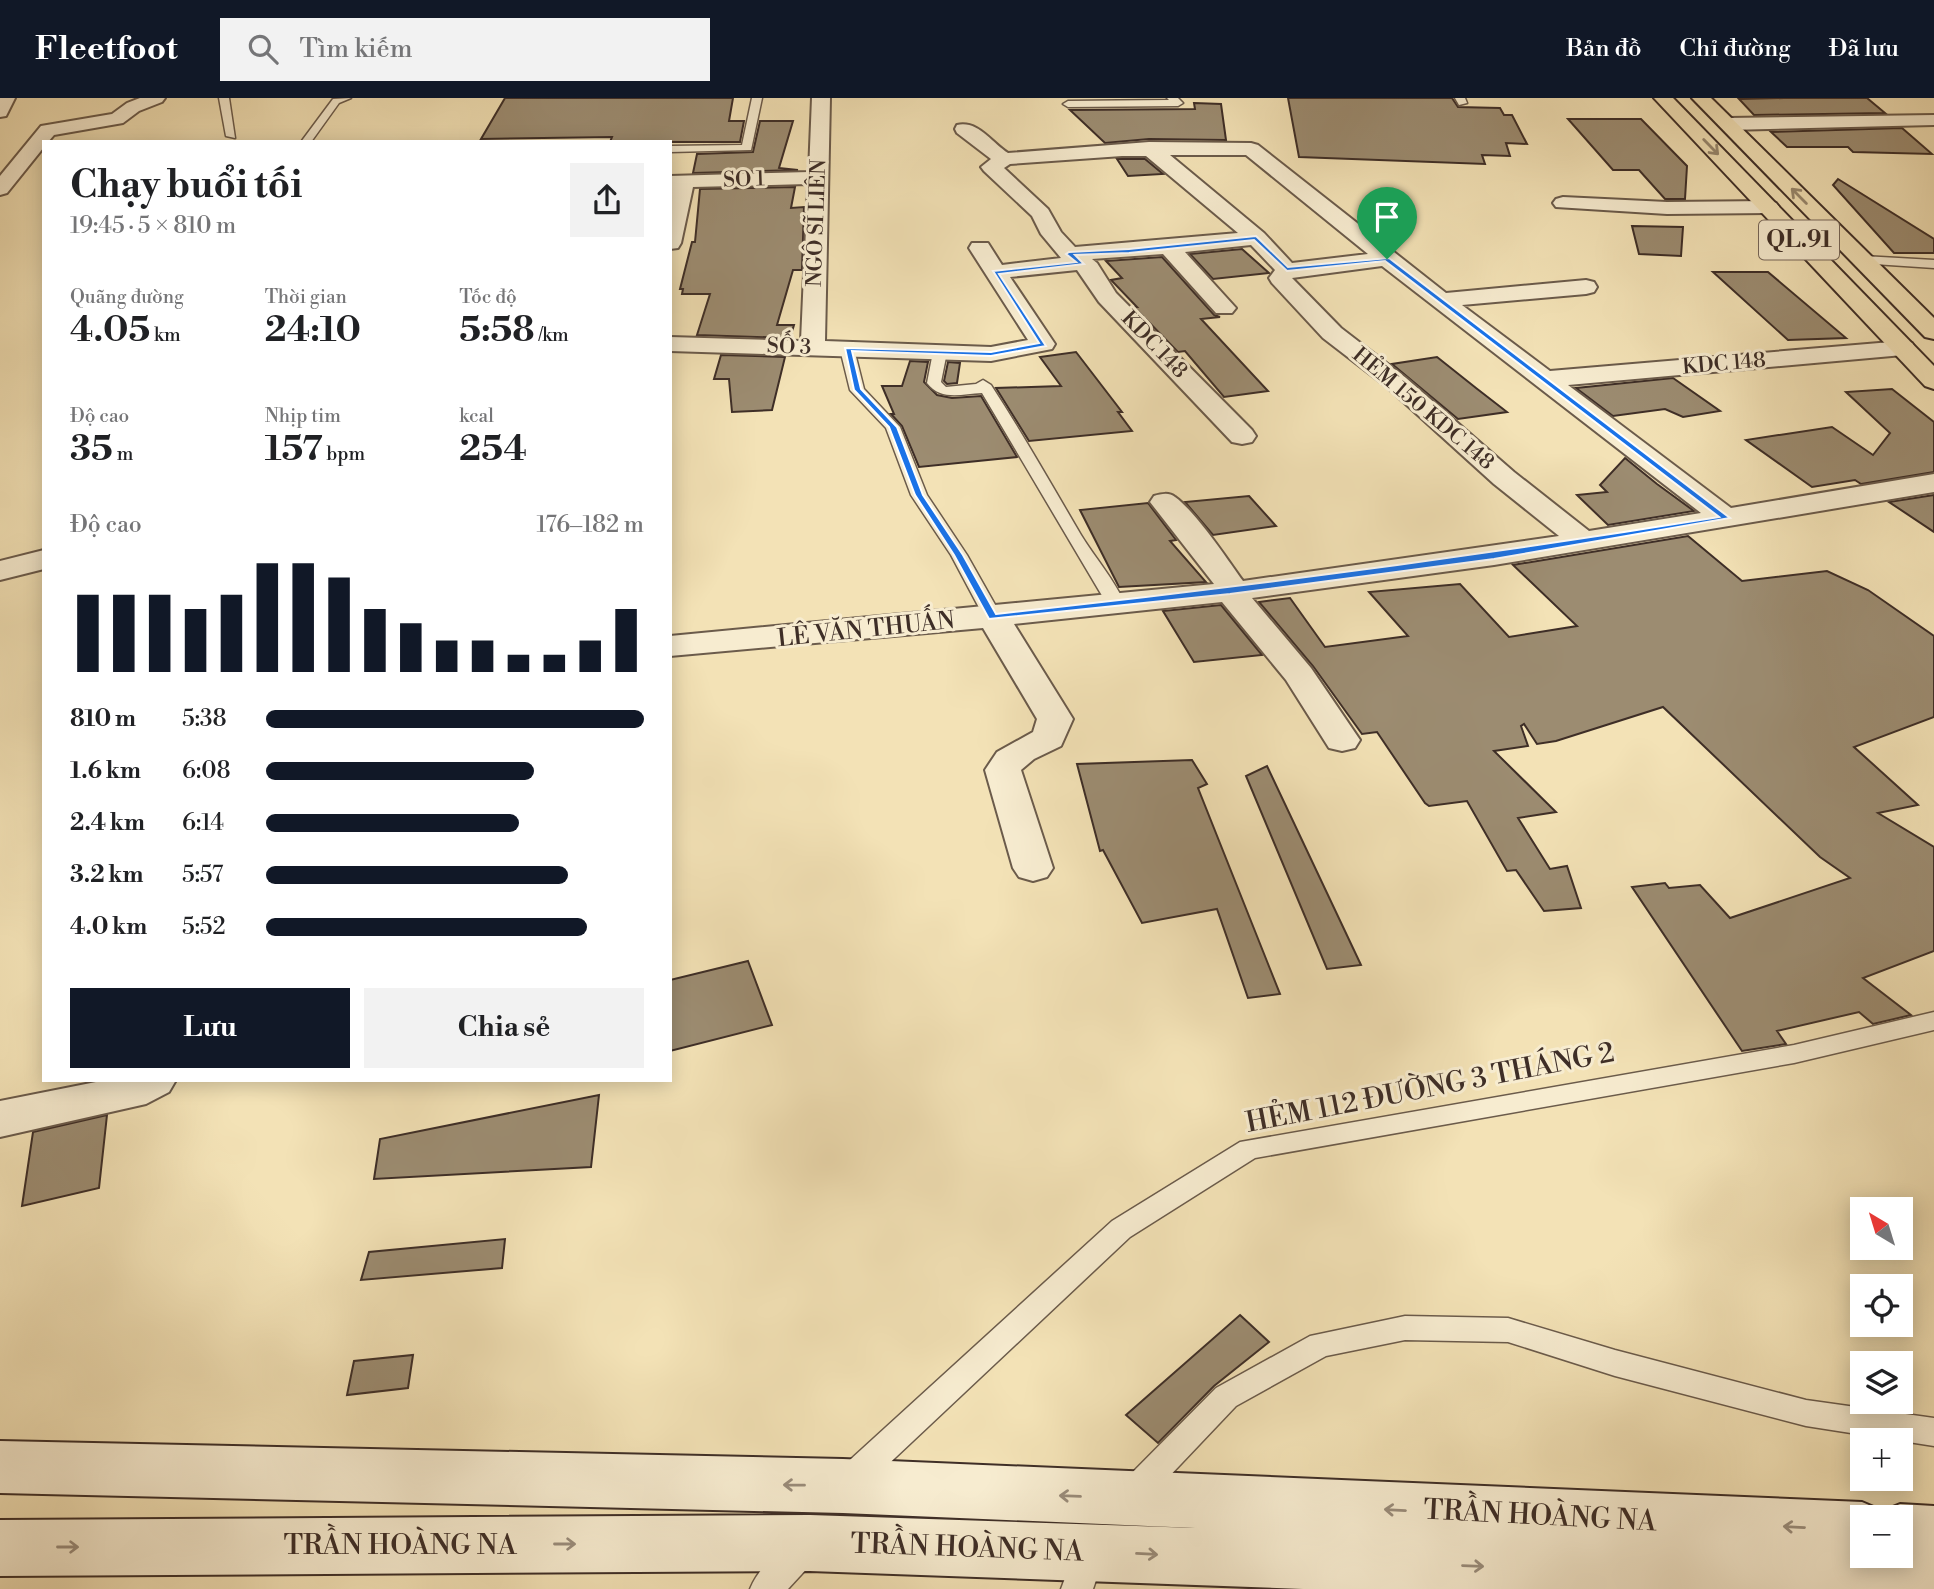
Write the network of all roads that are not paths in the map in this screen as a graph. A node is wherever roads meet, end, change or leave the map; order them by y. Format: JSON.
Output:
{"nodes":[{"id":1,"x":6,"y":98,"type":"edge"},
{"id":2,"x":156,"y":98,"type":"edge"},
{"id":3,"x":224,"y":98,"type":"edge"},
{"id":4,"x":345,"y":98,"type":"edge"},
{"id":5,"x":757,"y":98,"type":"edge"},
{"id":6,"x":821,"y":98,"type":"edge"},
{"id":7,"x":1172,"y":98,"type":"edge"},
{"id":8,"x":1663,"y":98,"type":"edge"},
{"id":9,"x":1701,"y":98,"type":"edge"},
{"id":10,"x":1068,"y":104,"type":"dead end"},
{"id":11,"x":0,"y":112,"type":"edge"},
{"id":12,"x":1934,"y":120,"type":"edge"},
{"id":13,"x":1727,"y":124,"type":"junction"},
{"id":14,"x":964,"y":129,"type":"dead end"},
{"id":15,"x":231,"y":136,"type":"dead end"},
{"id":16,"x":307,"y":140,"type":"edge"},
{"id":17,"x":672,"y":149,"type":"edge"},
{"id":18,"x":1149,"y":149,"type":"junction"},
{"id":19,"x":1005,"y":159,"type":"junction"},
{"id":20,"x":818,"y":178,"type":"junction"},
{"id":21,"x":677,"y":181,"type":"edge"},
{"id":22,"x":0,"y":190,"type":"edge"},
{"id":23,"x":1563,"y":203,"type":"dead end"},
{"id":24,"x":1769,"y":207,"type":"junction"},
{"id":25,"x":672,"y":225,"type":"edge"},
{"id":26,"x":1256,"y":237,"type":"junction"},
{"id":27,"x":1169,"y":247,"type":"junction"},
{"id":28,"x":980,"y":248,"type":"dead end"},
{"id":29,"x":1075,"y":258,"type":"junction"},
{"id":30,"x":1387,"y":259,"type":"junction"},
{"id":31,"x":1863,"y":260,"type":"junction"},
{"id":32,"x":1818,"y":261,"type":"junction"},
{"id":33,"x":1934,"y":264,"type":"edge"},
{"id":34,"x":1287,"y":270,"type":"junction"},
{"id":35,"x":995,"y":272,"type":"junction"},
{"id":36,"x":1586,"y":287,"type":"dead end"},
{"id":37,"x":1853,"y":295,"type":"junction"},
{"id":38,"x":1898,"y":295,"type":"junction"},
{"id":39,"x":1440,"y":300,"type":"junction"},
{"id":40,"x":1224,"y":308,"type":"dead end"},
{"id":41,"x":1934,"y":332,"type":"edge"},
{"id":42,"x":672,"y":344,"type":"edge"},
{"id":43,"x":813,"y":348,"type":"junction"},
{"id":44,"x":1903,"y":348,"type":"junction"},
{"id":45,"x":848,"y":349,"type":"junction"},
{"id":46,"x":940,"y":352,"type":"junction"},
{"id":47,"x":1545,"y":379,"type":"junction"},
{"id":48,"x":1934,"y":381,"type":"edge"},
{"id":49,"x":1242,"y":436,"type":"dead end"},
{"id":50,"x":1934,"y":483,"type":"edge"},
{"id":51,"x":1164,"y":502,"type":"dead end"},
{"id":52,"x":1726,"y":518,"type":"junction"},
{"id":53,"x":1582,"y":541,"type":"junction"},
{"id":54,"x":42,"y":560,"type":"edge"},
{"id":55,"x":0,"y":571,"type":"edge"},
{"id":56,"x":1230,"y":592,"type":"junction"},
{"id":57,"x":1116,"y":604,"type":"junction"},
{"id":58,"x":993,"y":617,"type":"junction"},
{"id":59,"x":672,"y":646,"type":"edge"},
{"id":60,"x":1342,"y":740,"type":"dead end"},
{"id":61,"x":1033,"y":868,"type":"dead end"},
{"id":62,"x":1934,"y":1021,"type":"edge"},
{"id":63,"x":149,"y":1082,"type":"edge"},
{"id":64,"x":0,"y":1119,"type":"edge"},
{"id":65,"x":1934,"y":1432,"type":"edge"},
{"id":66,"x":0,"y":1467,"type":"edge"},
{"id":67,"x":843,"y":1486,"type":"junction"},
{"id":68,"x":1128,"y":1498,"type":"junction"},
{"id":69,"x":1850,"y":1529,"type":"edge"},
{"id":70,"x":1913,"y":1533,"type":"edge"},
{"id":71,"x":1934,"y":1534,"type":"edge"},
{"id":72,"x":810,"y":1543,"type":"junction"},
{"id":73,"x":0,"y":1548,"type":"edge"},
{"id":74,"x":1083,"y":1570,"type":"edge"},
{"id":75,"x":1934,"y":1588,"type":"edge"},
{"id":76,"x":766,"y":1589,"type":"edge"}],
"edges":[{"from":1,"to":11,"type":"street"},
{"from":2,"to":22,"type":"street"},
{"from":3,"to":15,"type":"lane"},
{"from":4,"to":16,"type":"lane"},
{"from":5,"to":17,"type":"lane"},
{"from":6,"to":20,"type":"street","name":"NGÔ SĨ LIÊN"},
{"from":7,"to":10,"type":"lane"},
{"from":8,"to":24,"type":"highway","number":"QL.91","one_way":true},
{"from":9,"to":13,"type":"highway","number":"QL.91"},
{"from":12,"to":13,"type":"street"},
{"from":31,"to":13,"type":"highway","number":"QL.91","one_way":true},
{"from":14,"to":19,"type":"street"},
{"from":18,"to":19,"type":"street"},
{"from":18,"to":26,"type":"street"},
{"from":18,"to":30,"type":"street"},
{"from":19,"to":29,"type":"street","name":"KDC 148"},
{"from":20,"to":21,"type":"street","name":"SO 1"},
{"from":20,"to":43,"type":"street","name":"NGÔ SĨ LIÊN"},
{"from":21,"to":25,"type":"street"},
{"from":23,"to":24,"type":"street"},
{"from":24,"to":32,"type":"highway","number":"QL.91"},
{"from":26,"to":27,"type":"street"},
{"from":26,"to":34,"type":"street"},
{"from":27,"to":29,"type":"street"},
{"from":27,"to":40,"type":"street"},
{"from":28,"to":35,"type":"street","name":"SỐ 3"},
{"from":29,"to":35,"type":"street"},
{"from":29,"to":49,"type":"street","name":"KDC 148"},
{"from":30,"to":34,"type":"street"},
{"from":30,"to":39,"type":"street"},
{"from":31,"to":32,"type":"highway"},
{"from":31,"to":33,"type":"lane"},
{"from":31,"to":38,"type":"highway","number":"QL.91"},
{"from":32,"to":37,"type":"highway","number":"QL.91"},
{"from":34,"to":53,"type":"street","name":"HẺM 150 KDC 148"},
{"from":35,"to":46,"type":"street","name":"SỐ 3"},
{"from":36,"to":39,"type":"street"},
{"from":37,"to":38,"type":"highway"},
{"from":37,"to":44,"type":"highway","number":"QL.91"},
{"from":38,"to":41,"type":"highway","number":"QL.91"},
{"from":39,"to":47,"type":"street"},
{"from":42,"to":43,"type":"street","name":"SỐ 3"},
{"from":43,"to":45,"type":"street","name":"SỐ 3"},
{"from":44,"to":47,"type":"street","name":"KDC 148"},
{"from":44,"to":48,"type":"highway","number":"QL.91"},
{"from":45,"to":46,"type":"street","name":"SỐ 3"},
{"from":45,"to":58,"type":"lane"},
{"from":46,"to":57,"type":"lane"},
{"from":47,"to":52,"type":"street"},
{"from":50,"to":52,"type":"street","name":"LÊ VĂN THUẤN"},
{"from":51,"to":56,"type":"street"},
{"from":52,"to":53,"type":"street","name":"LÊ VĂN THUẤN"},
{"from":53,"to":56,"type":"street","name":"LÊ VĂN THUẤN"},
{"from":54,"to":55,"type":"street"},
{"from":56,"to":57,"type":"street","name":"LÊ VĂN THUẤN"},
{"from":56,"to":60,"type":"street"},
{"from":57,"to":58,"type":"street","name":"LÊ VĂN THUẤN"},
{"from":58,"to":59,"type":"street","name":"LÊ VĂN THUẤN"},
{"from":58,"to":61,"type":"street"},
{"from":62,"to":67,"type":"lane","name":"HẺM 112 ĐƯỜNG 3 THÁNG 2"},
{"from":63,"to":64,"type":"street"},
{"from":65,"to":68,"type":"lane"},
{"from":67,"to":66,"type":"street","name":"TRẦN HOÀNG NA","one_way":true},
{"from":68,"to":67,"type":"street","name":"TRẦN HOÀNG NA","one_way":true},
{"from":69,"to":68,"type":"street","name":"TRẦN HOÀNG NA","one_way":true},
{"from":70,"to":71,"type":"street"},
{"from":73,"to":72,"type":"street","name":"TRẦN HOÀNG NA","one_way":true},
{"from":72,"to":74,"type":"street","name":"TRẦN HOÀNG NA"},
{"from":72,"to":76,"type":"lane"},
{"from":74,"to":75,"type":"street","name":"TRẦN HOÀNG NA","one_way":true}]}
